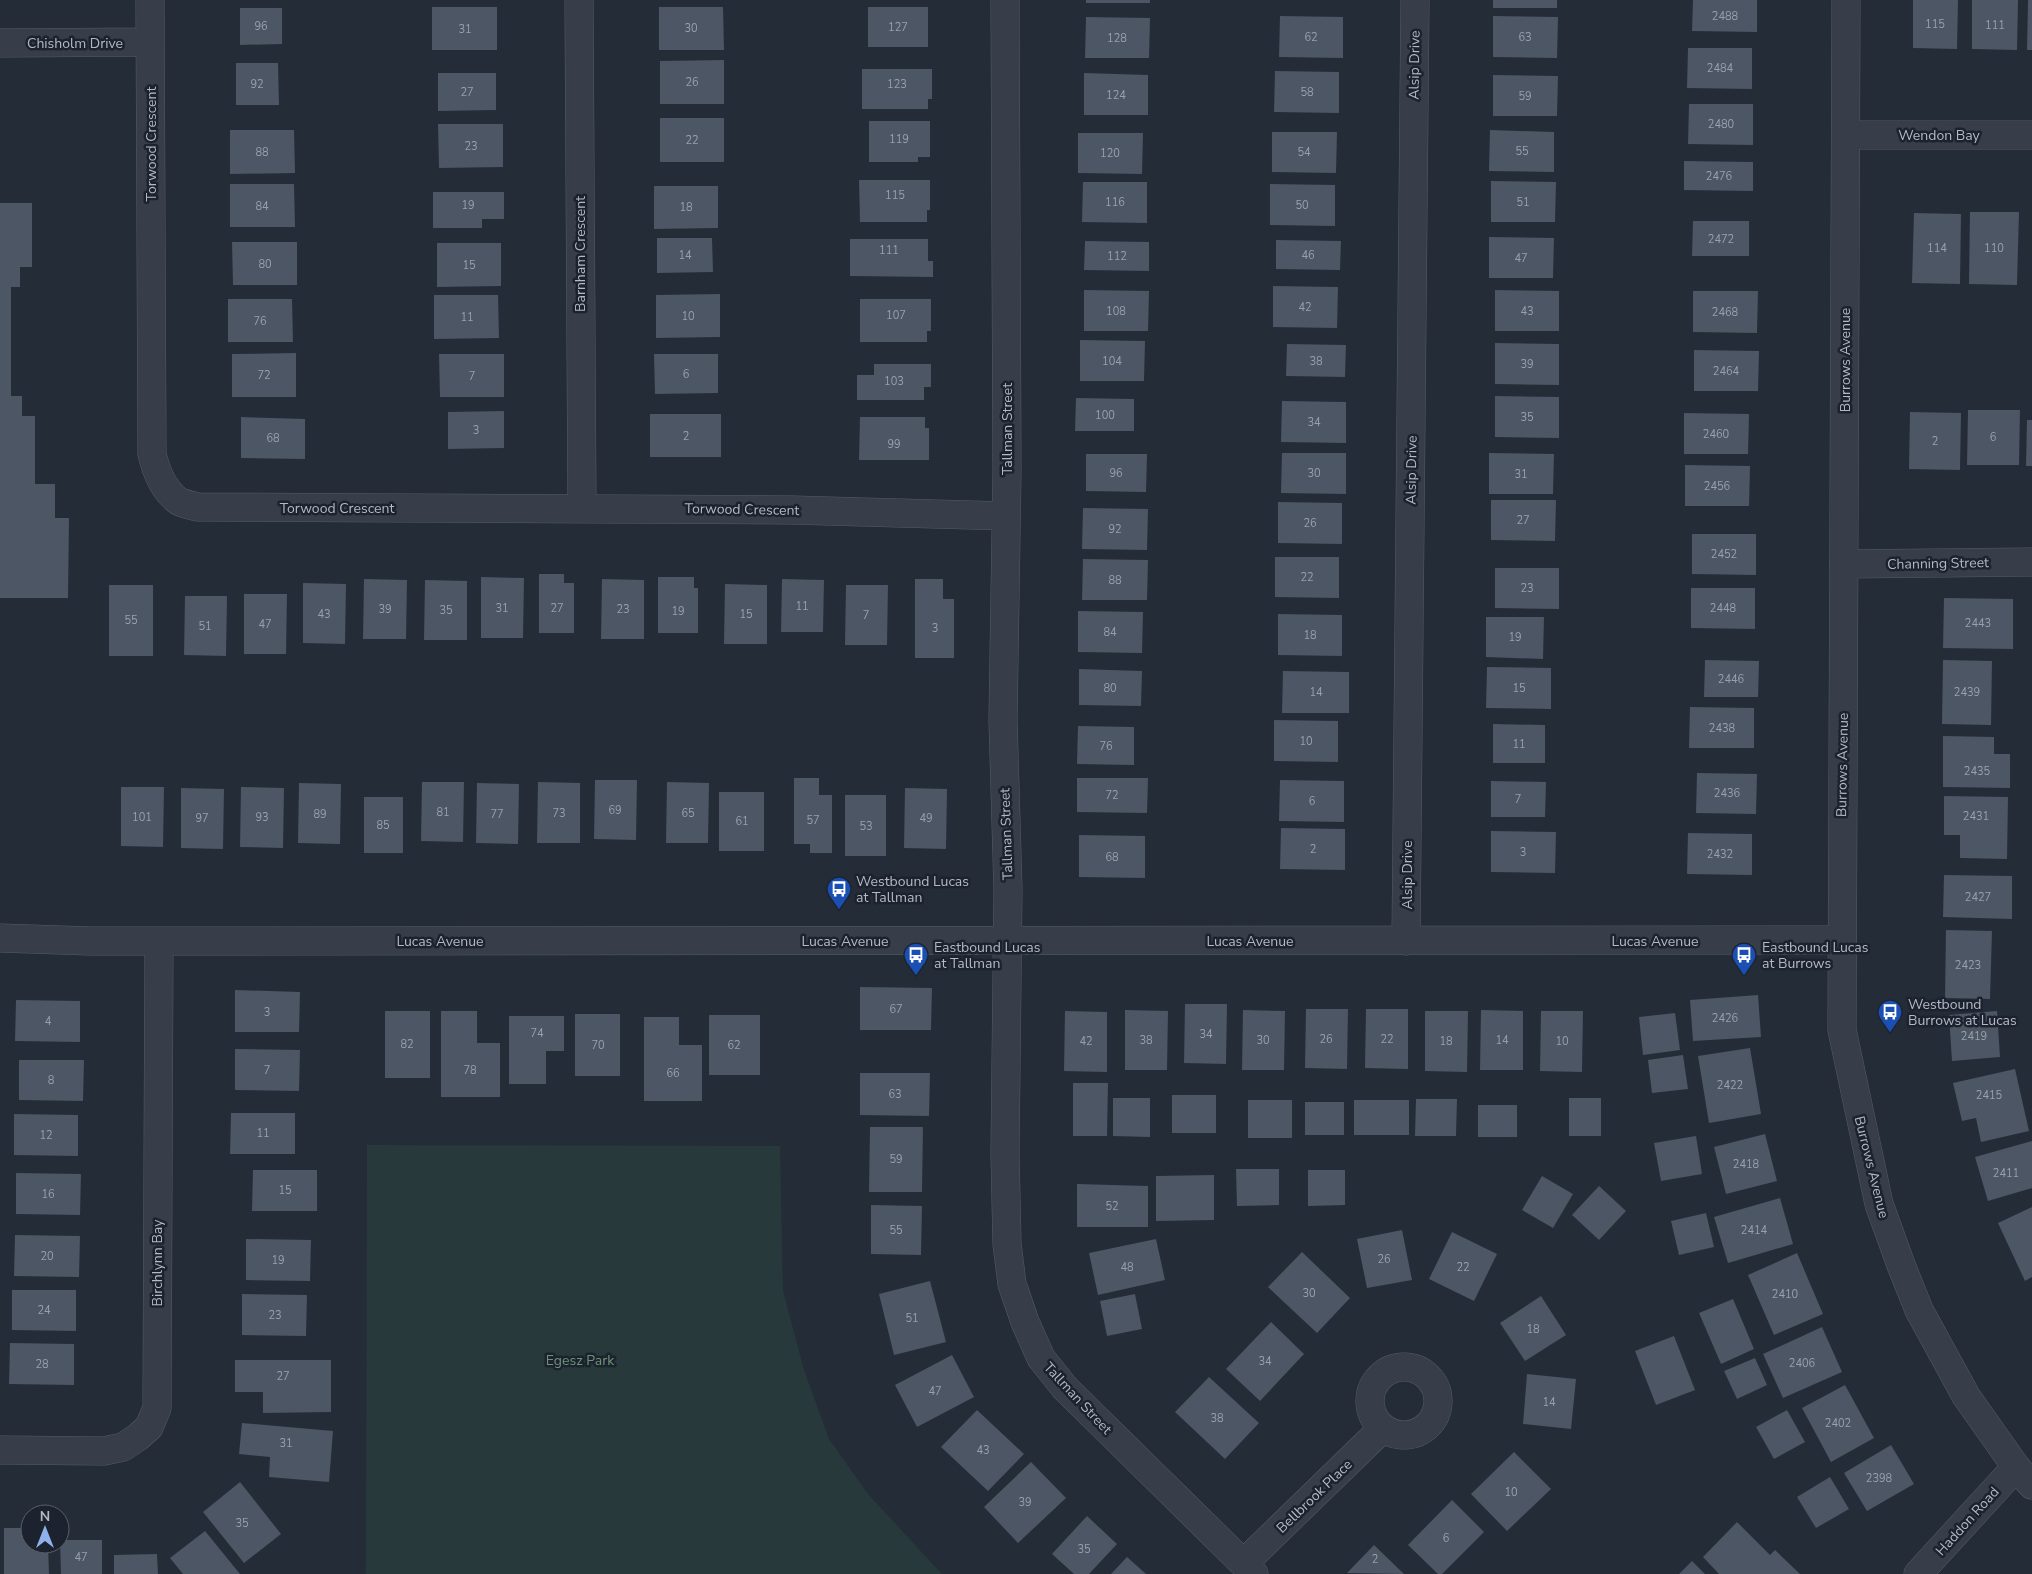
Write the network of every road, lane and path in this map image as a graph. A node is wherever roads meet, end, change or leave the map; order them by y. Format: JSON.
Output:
{"nodes":[{"id":1,"x":150,"y":0,"type":"edge"},
{"id":2,"x":579,"y":0,"type":"edge"},
{"id":3,"x":1005,"y":0,"type":"edge"},
{"id":4,"x":1415,"y":0,"type":"edge"},
{"id":5,"x":1846,"y":0,"type":"edge"},
{"id":6,"x":150,"y":42,"type":"junction"},
{"id":7,"x":0,"y":43,"type":"edge"},
{"id":8,"x":1846,"y":135,"type":"junction"},
{"id":9,"x":2032,"y":135,"type":"edge"},
{"id":10,"x":582,"y":507,"type":"junction"},
{"id":11,"x":1006,"y":516,"type":"junction"},
{"id":12,"x":2032,"y":562,"type":"edge"},
{"id":13,"x":1844,"y":564,"type":"junction"},
{"id":14,"x":0,"y":938,"type":"edge"},
{"id":15,"x":1841,"y":940,"type":"junction"},
{"id":16,"x":159,"y":941,"type":"junction"},
{"id":17,"x":1007,"y":941,"type":"junction"},
{"id":18,"x":1406,"y":941,"type":"junction"},
{"id":19,"x":1383,"y":1428,"type":"dead end"},
{"id":20,"x":0,"y":1450,"type":"edge"},
{"id":21,"x":2024,"y":1476,"type":"edge"},
{"id":22,"x":1249,"y":1569,"type":"edge"},
{"id":23,"x":1918,"y":1574,"type":"edge"}],
"edges":[{"from":1,"to":6,"type":"street","name":"Torwood Crescent"},
{"from":2,"to":10,"type":"street","name":"Barnham Crescent"},
{"from":3,"to":11,"type":"street","name":"Tallman Street"},
{"from":4,"to":18,"type":"street","name":"Alsip Drive"},
{"from":5,"to":8,"type":"street","name":"Burrows Avenue"},
{"from":6,"to":7,"type":"street","name":"Chisholm Drive"},
{"from":6,"to":10,"type":"street","name":"Torwood Crescent"},
{"from":8,"to":9,"type":"street","name":"Wendon Bay"},
{"from":8,"to":13,"type":"street","name":"Burrows Avenue"},
{"from":10,"to":11,"type":"street","name":"Torwood Crescent"},
{"from":11,"to":17,"type":"street","name":"Tallman Street"},
{"from":12,"to":13,"type":"street","name":"Channing Street"},
{"from":13,"to":15,"type":"street","name":"Burrows Avenue"},
{"from":14,"to":16,"type":"street","name":"Lucas Avenue"},
{"from":15,"to":18,"type":"street","name":"Lucas Avenue"},
{"from":15,"to":21,"type":"street","name":"Burrows Avenue"},
{"from":16,"to":17,"type":"street","name":"Lucas Avenue"},
{"from":16,"to":20,"type":"street","name":"Birchlynn Bay"},
{"from":17,"to":18,"type":"street","name":"Lucas Avenue"},
{"from":17,"to":22,"type":"street","name":"Tallman Street"},
{"from":19,"to":22,"type":"street","name":"Bellbrook Place"},
{"from":21,"to":23,"type":"street","name":"Haddon Road"}]}
